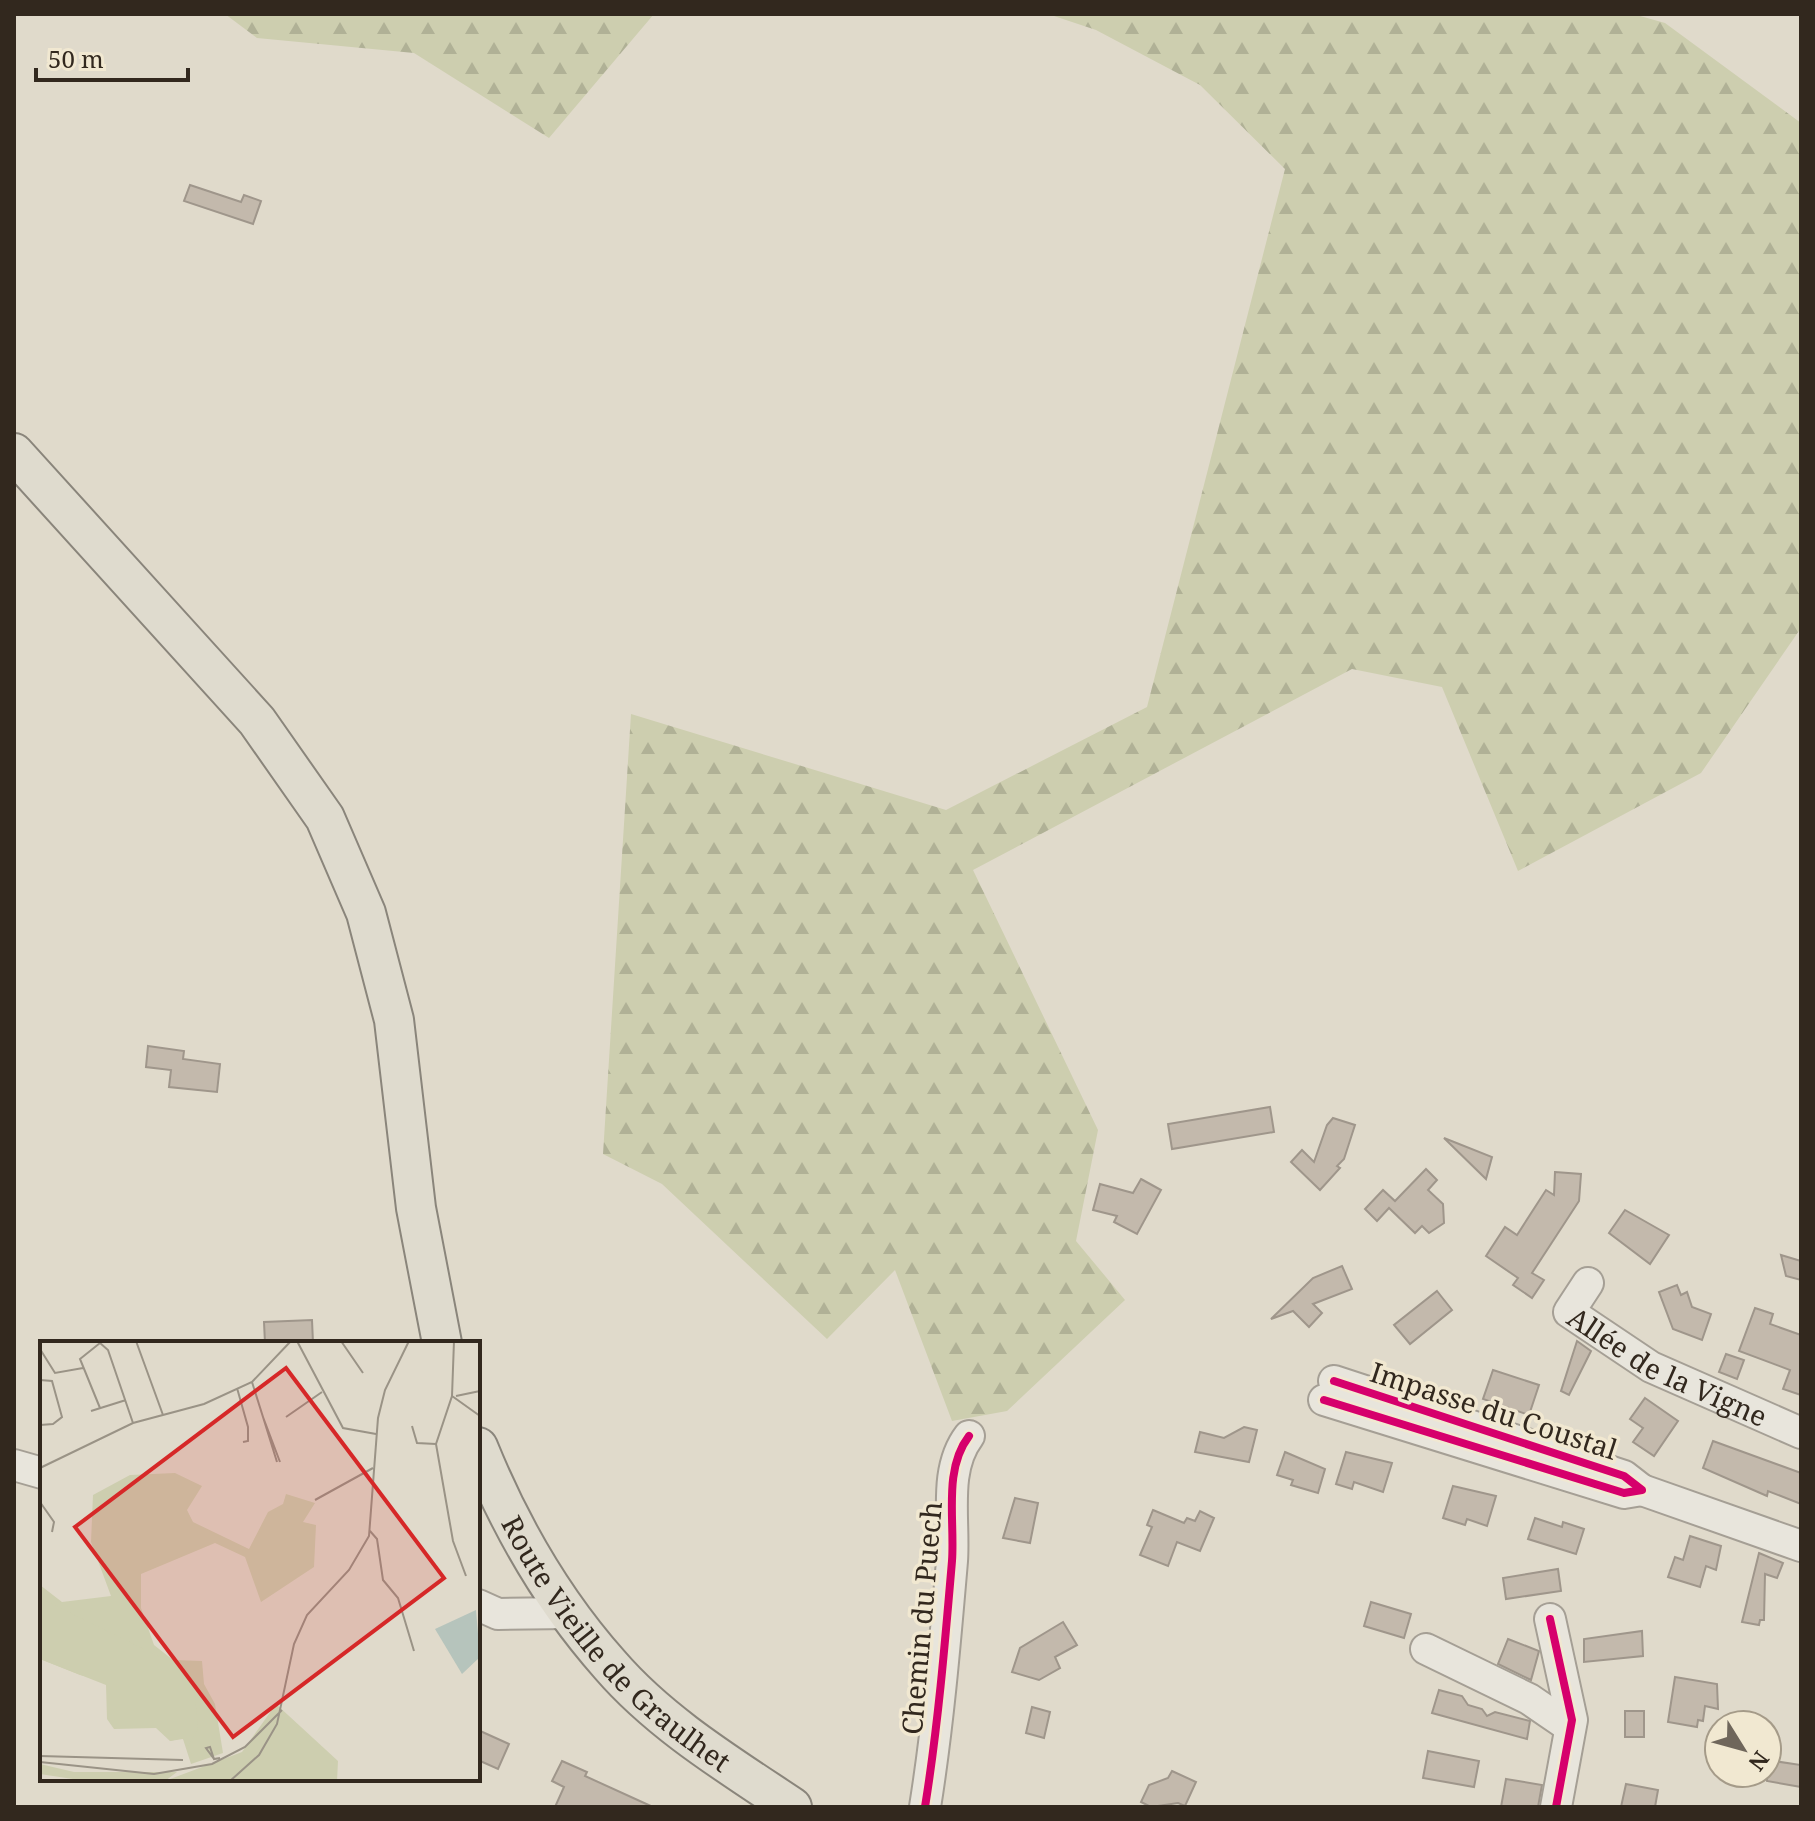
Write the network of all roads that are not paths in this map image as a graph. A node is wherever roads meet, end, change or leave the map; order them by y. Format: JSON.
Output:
{"nodes":[{"id":1,"x":14,"y":453,"type":"edge"},
{"id":2,"x":1588,"y":1283,"type":"dead end"},
{"id":3,"x":442,"y":1341,"type":"edge"},
{"id":4,"x":1329,"y":1391,"type":"dead end"},
{"id":5,"x":1801,"y":1433,"type":"edge"},
{"id":6,"x":969,"y":1436,"type":"dead end"},
{"id":7,"x":480,"y":1452,"type":"edge"},
{"id":8,"x":14,"y":1465,"type":"edge"},
{"id":9,"x":40,"y":1472,"type":"edge"},
{"id":10,"x":1801,"y":1546,"type":"edge"},
{"id":11,"x":480,"y":1606,"type":"edge"},
{"id":12,"x":570,"y":1613,"type":"junction"},
{"id":13,"x":1550,"y":1619,"type":"dead end"},
{"id":14,"x":1426,"y":1649,"type":"dead end"},
{"id":15,"x":1570,"y":1727,"type":"junction"},
{"id":16,"x":792,"y":1807,"type":"edge"},
{"id":17,"x":925,"y":1807,"type":"edge"},
{"id":18,"x":1556,"y":1807,"type":"edge"}],
"edges":[{"from":1,"to":3,"type":"main road"},
{"from":2,"to":5,"type":"street","name":"Allée de la Vigne"},
{"from":4,"to":10,"type":"street","name":"Impasse du Coustal"},
{"from":6,"to":17,"type":"street","name":"Chemin du Puech"},
{"from":7,"to":12,"type":"main road","name":"Route Vieille de Graulhet"},
{"from":8,"to":9,"type":"street"},
{"from":11,"to":12,"type":"street"},
{"from":12,"to":16,"type":"main road","name":"Route Vieille de Graulhet"},
{"from":13,"to":15,"type":"street"},
{"from":14,"to":15,"type":"street"},
{"from":15,"to":18,"type":"street"}]}
